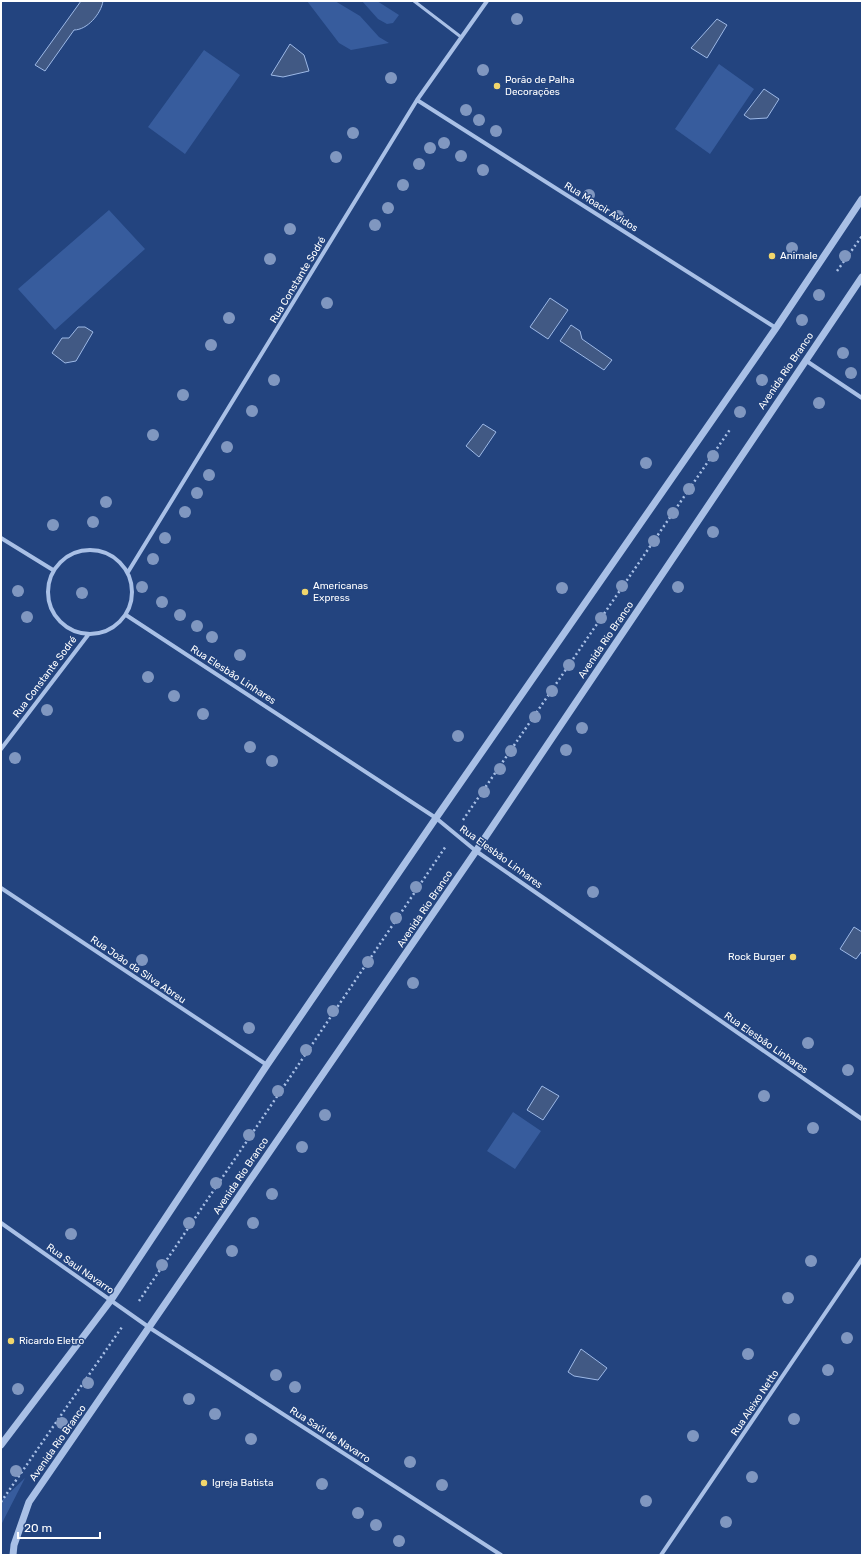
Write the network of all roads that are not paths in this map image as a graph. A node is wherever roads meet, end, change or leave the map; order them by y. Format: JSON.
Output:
{"nodes":[{"id":1,"x":414,"y":1,"type":"edge"},
{"id":2,"x":487,"y":1,"type":"edge"},
{"id":3,"x":461,"y":37,"type":"junction"},
{"id":4,"x":417,"y":100,"type":"junction"},
{"id":5,"x":862,"y":199,"type":"edge"},
{"id":6,"x":862,"y":277,"type":"edge"},
{"id":7,"x":776,"y":328,"type":"junction"},
{"id":8,"x":805,"y":360,"type":"junction"},
{"id":9,"x":862,"y":398,"type":"edge"},
{"id":10,"x":1,"y":538,"type":"edge"},
{"id":11,"x":53,"y":570,"type":"junction"},
{"id":12,"x":128,"y":572,"type":"junction"},
{"id":13,"x":126,"y":615,"type":"junction"},
{"id":14,"x":88,"y":635,"type":"junction"},
{"id":15,"x":1,"y":749,"type":"edge"},
{"id":16,"x":436,"y":818,"type":"junction"},
{"id":17,"x":476,"y":851,"type":"junction"},
{"id":18,"x":1,"y":888,"type":"edge"},
{"id":19,"x":267,"y":1065,"type":"junction"},
{"id":20,"x":862,"y":1119,"type":"edge"},
{"id":21,"x":1,"y":1223,"type":"edge"},
{"id":22,"x":862,"y":1259,"type":"edge"},
{"id":23,"x":110,"y":1300,"type":"junction"},
{"id":24,"x":150,"y":1328,"type":"junction"},
{"id":25,"x":1,"y":1445,"type":"edge"},
{"id":26,"x":13,"y":1555,"type":"edge"},
{"id":27,"x":501,"y":1555,"type":"edge"},
{"id":28,"x":661,"y":1555,"type":"edge"}],
"edges":[{"from":1,"to":3,"type":"lane"},
{"from":2,"to":3,"type":"street","name":"Rua Constante Sodré"},
{"from":3,"to":4,"type":"street","name":"Rua Constante Sodré"},
{"from":4,"to":7,"type":"street","name":"Rua Moacir Avidos"},
{"from":4,"to":12,"type":"street","name":"Rua Constante Sodré"},
{"from":5,"to":7,"type":"street"},
{"from":6,"to":8,"type":"street","name":"Avenida Rio Branco"},
{"from":7,"to":16,"type":"street"},
{"from":8,"to":9,"type":"street"},
{"from":8,"to":17,"type":"street","name":"Avenida Rio Branco"},
{"from":10,"to":11,"type":"street"},
{"from":11,"to":12,"type":"street"},
{"from":11,"to":14,"type":"street"},
{"from":12,"to":13,"type":"street"},
{"from":13,"to":14,"type":"street"},
{"from":13,"to":16,"type":"street","name":"Rua Elesbão Linhares"},
{"from":14,"to":15,"type":"street","name":"Rua Constante Sodré"},
{"from":16,"to":17,"type":"street","name":"Rua Elesbão Linhares"},
{"from":16,"to":19,"type":"street"},
{"from":17,"to":20,"type":"street","name":"Rua Elesbão Linhares"},
{"from":17,"to":24,"type":"street","name":"Avenida Rio Branco"},
{"from":18,"to":19,"type":"street","name":"Rua João da Silva Abreu"},
{"from":19,"to":23,"type":"street"},
{"from":21,"to":23,"type":"street","name":"Rua Saul Navarro"},
{"from":22,"to":28,"type":"street","name":"Rua Aleixo Netto"},
{"from":23,"to":24,"type":"street","name":"Rua Saul Navarro"},
{"from":23,"to":25,"type":"street"},
{"from":24,"to":26,"type":"street","name":"Avenida Rio Branco"},
{"from":24,"to":27,"type":"street","name":"Rua Saúl de Navarro"}]}
